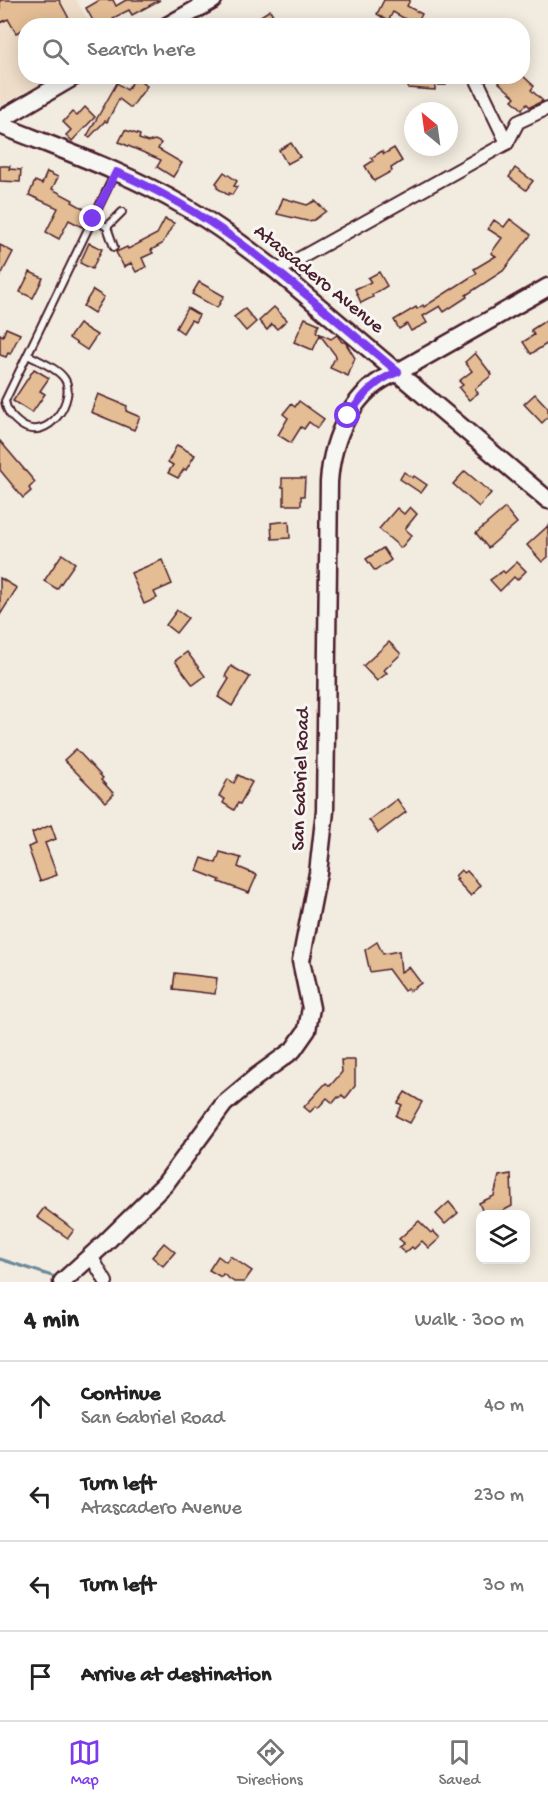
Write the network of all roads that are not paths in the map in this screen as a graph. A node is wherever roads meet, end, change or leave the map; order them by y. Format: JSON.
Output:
{"nodes":[{"id":1,"x":213,"y":0,"type":"edge"},
{"id":2,"x":181,"y":18,"type":"edge"},
{"id":3,"x":61,"y":84,"type":"edge"},
{"id":4,"x":478,"y":84,"type":"edge"},
{"id":5,"x":548,"y":108,"type":"edge"},
{"id":6,"x":0,"y":120,"type":"edge"},
{"id":7,"x":0,"y":125,"type":"edge"},
{"id":8,"x":507,"y":143,"type":"junction"},
{"id":9,"x":116,"y":172,"type":"junction"},
{"id":10,"x":122,"y":212,"type":"dead end"},
{"id":11,"x":93,"y":219,"type":"junction"},
{"id":12,"x":107,"y":227,"type":"junction"},
{"id":13,"x":114,"y":247,"type":"dead end"},
{"id":14,"x":277,"y":271,"type":"junction"},
{"id":15,"x":548,"y":287,"type":"edge"},
{"id":16,"x":28,"y":355,"type":"junction"},
{"id":17,"x":398,"y":372,"type":"junction"},
{"id":18,"x":548,"y":500,"type":"edge"},
{"id":19,"x":91,"y":1256,"type":"junction"},
{"id":20,"x":62,"y":1282,"type":"edge"},
{"id":21,"x":105,"y":1282,"type":"edge"}],
"edges":[{"from":1,"to":2,"type":"street"},
{"from":3,"to":6,"type":"street"},
{"from":4,"to":8,"type":"street"},
{"from":5,"to":8,"type":"street"},
{"from":7,"to":9,"type":"street","name":"Atascadero Avenue"},
{"from":8,"to":14,"type":"street"},
{"from":9,"to":11,"type":"lane"},
{"from":9,"to":14,"type":"street","name":"Atascadero Avenue"},
{"from":10,"to":12,"type":"lane"},
{"from":11,"to":12,"type":"lane"},
{"from":11,"to":16,"type":"lane"},
{"from":12,"to":13,"type":"lane"},
{"from":14,"to":17,"type":"street","name":"Atascadero Avenue"},
{"from":15,"to":17,"type":"street","name":"San Gabriel Road"},
{"from":16,"to":16,"type":"lane"},
{"from":17,"to":18,"type":"street","name":"Atascadero Avenue"},
{"from":17,"to":19,"type":"street","name":"San Gabriel Road"},
{"from":19,"to":20,"type":"street","name":"San Gabriel Road"},
{"from":19,"to":21,"type":"street"}]}
